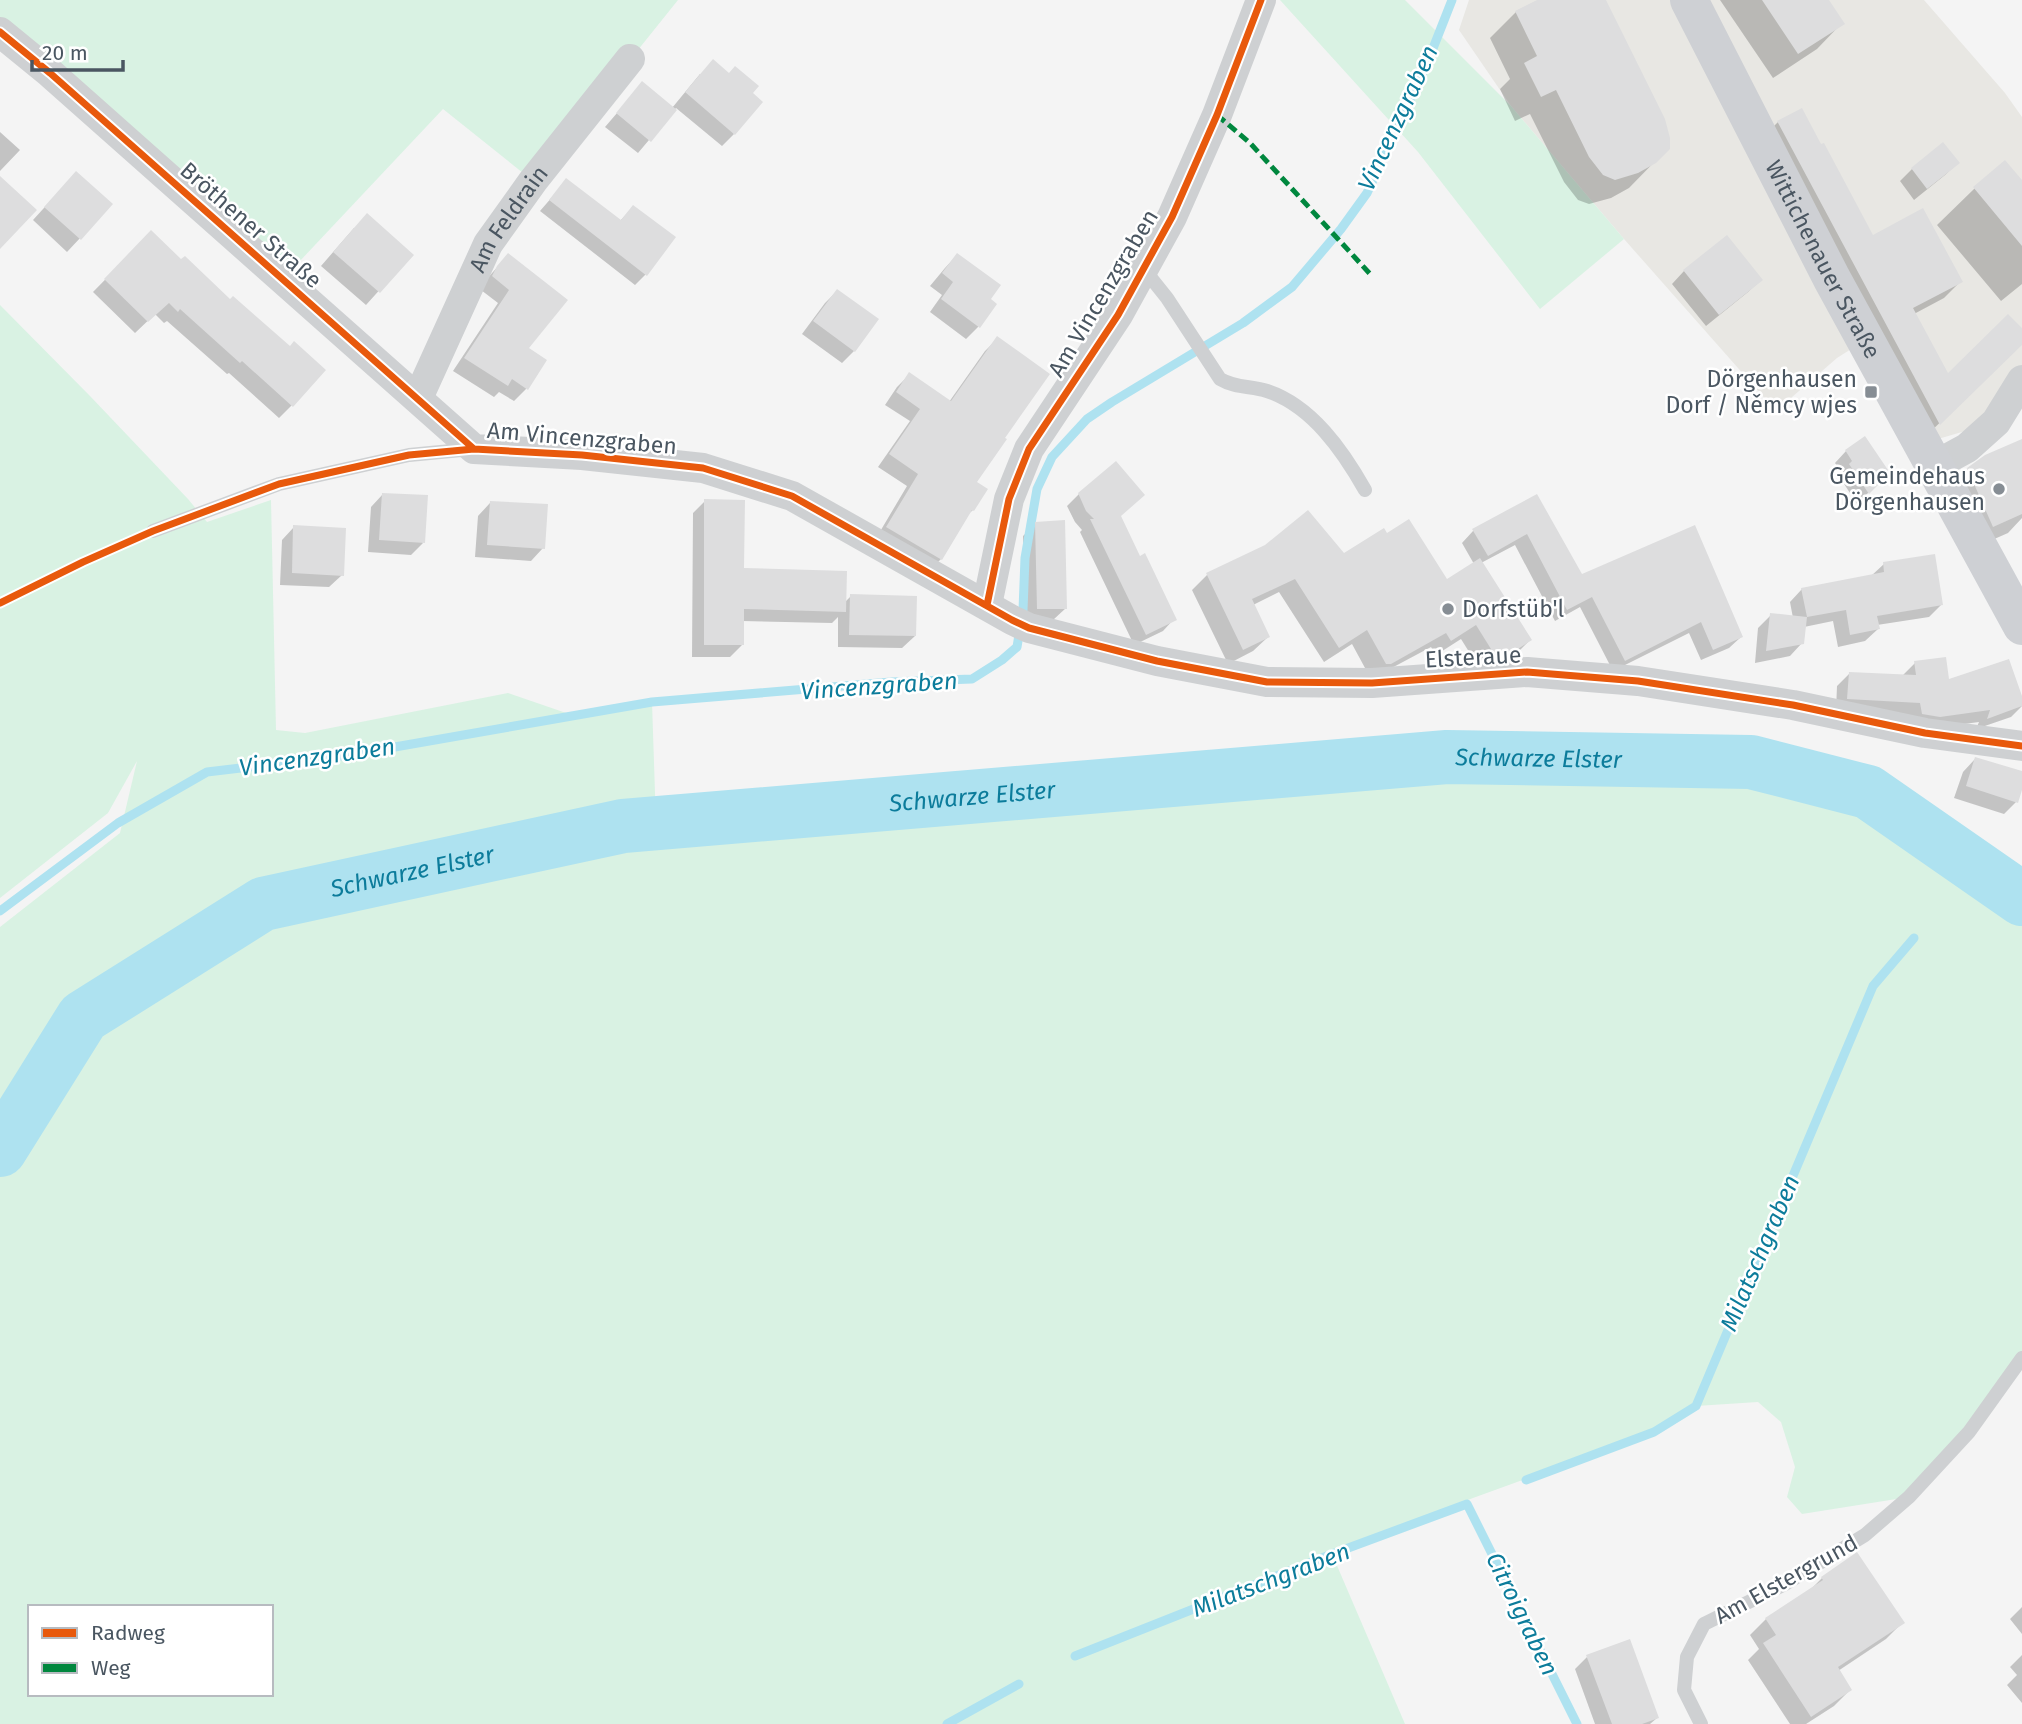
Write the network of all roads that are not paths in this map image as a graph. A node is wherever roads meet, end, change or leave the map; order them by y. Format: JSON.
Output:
{"nodes":[{"id":1,"x":1261,"y":0,"type":"edge"},
{"id":2,"x":1689,"y":0,"type":"edge"},
{"id":3,"x":0,"y":32,"type":"edge"},
{"id":4,"x":630,"y":59,"type":"dead end"},
{"id":5,"x":1143,"y":268,"type":"junction"},
{"id":6,"x":2022,"y":380,"type":"edge"},
{"id":7,"x":418,"y":398,"type":"junction"},
{"id":8,"x":474,"y":449,"type":"junction"},
{"id":9,"x":1934,"y":466,"type":"junction"},
{"id":10,"x":1365,"y":490,"type":"dead end"},
{"id":11,"x":153,"y":531,"type":"dead end"},
{"id":12,"x":1010,"y":618,"type":"junction"},
{"id":13,"x":2022,"y":626,"type":"edge"},
{"id":14,"x":2022,"y":746,"type":"edge"},
{"id":15,"x":2022,"y":1358,"type":"edge"},
{"id":16,"x":1700,"y":1724,"type":"edge"}],
"edges":[{"from":1,"to":5,"type":"street","name":"Am Vincenzgraben"},
{"from":2,"to":9,"type":"main road","name":"Wittichenauer Straße"},
{"from":3,"to":7,"type":"street","name":"Bröthener Straße"},
{"from":4,"to":7,"type":"street","name":"Am Feldrain"},
{"from":5,"to":10,"type":"lane"},
{"from":5,"to":12,"type":"street","name":"Am Vincenzgraben"},
{"from":6,"to":9,"type":"street"},
{"from":7,"to":8,"type":"street","name":"Bröthener Straße"},
{"from":8,"to":11,"type":"lane","name":"Am Vincenzgraben"},
{"from":8,"to":12,"type":"street","name":"Am Vincenzgraben"},
{"from":9,"to":13,"type":"main road","name":"Wittichenauer Straße"},
{"from":12,"to":14,"type":"street","name":"Elsteraue"},
{"from":15,"to":16,"type":"lane","name":"Am Elstergrund"}]}
